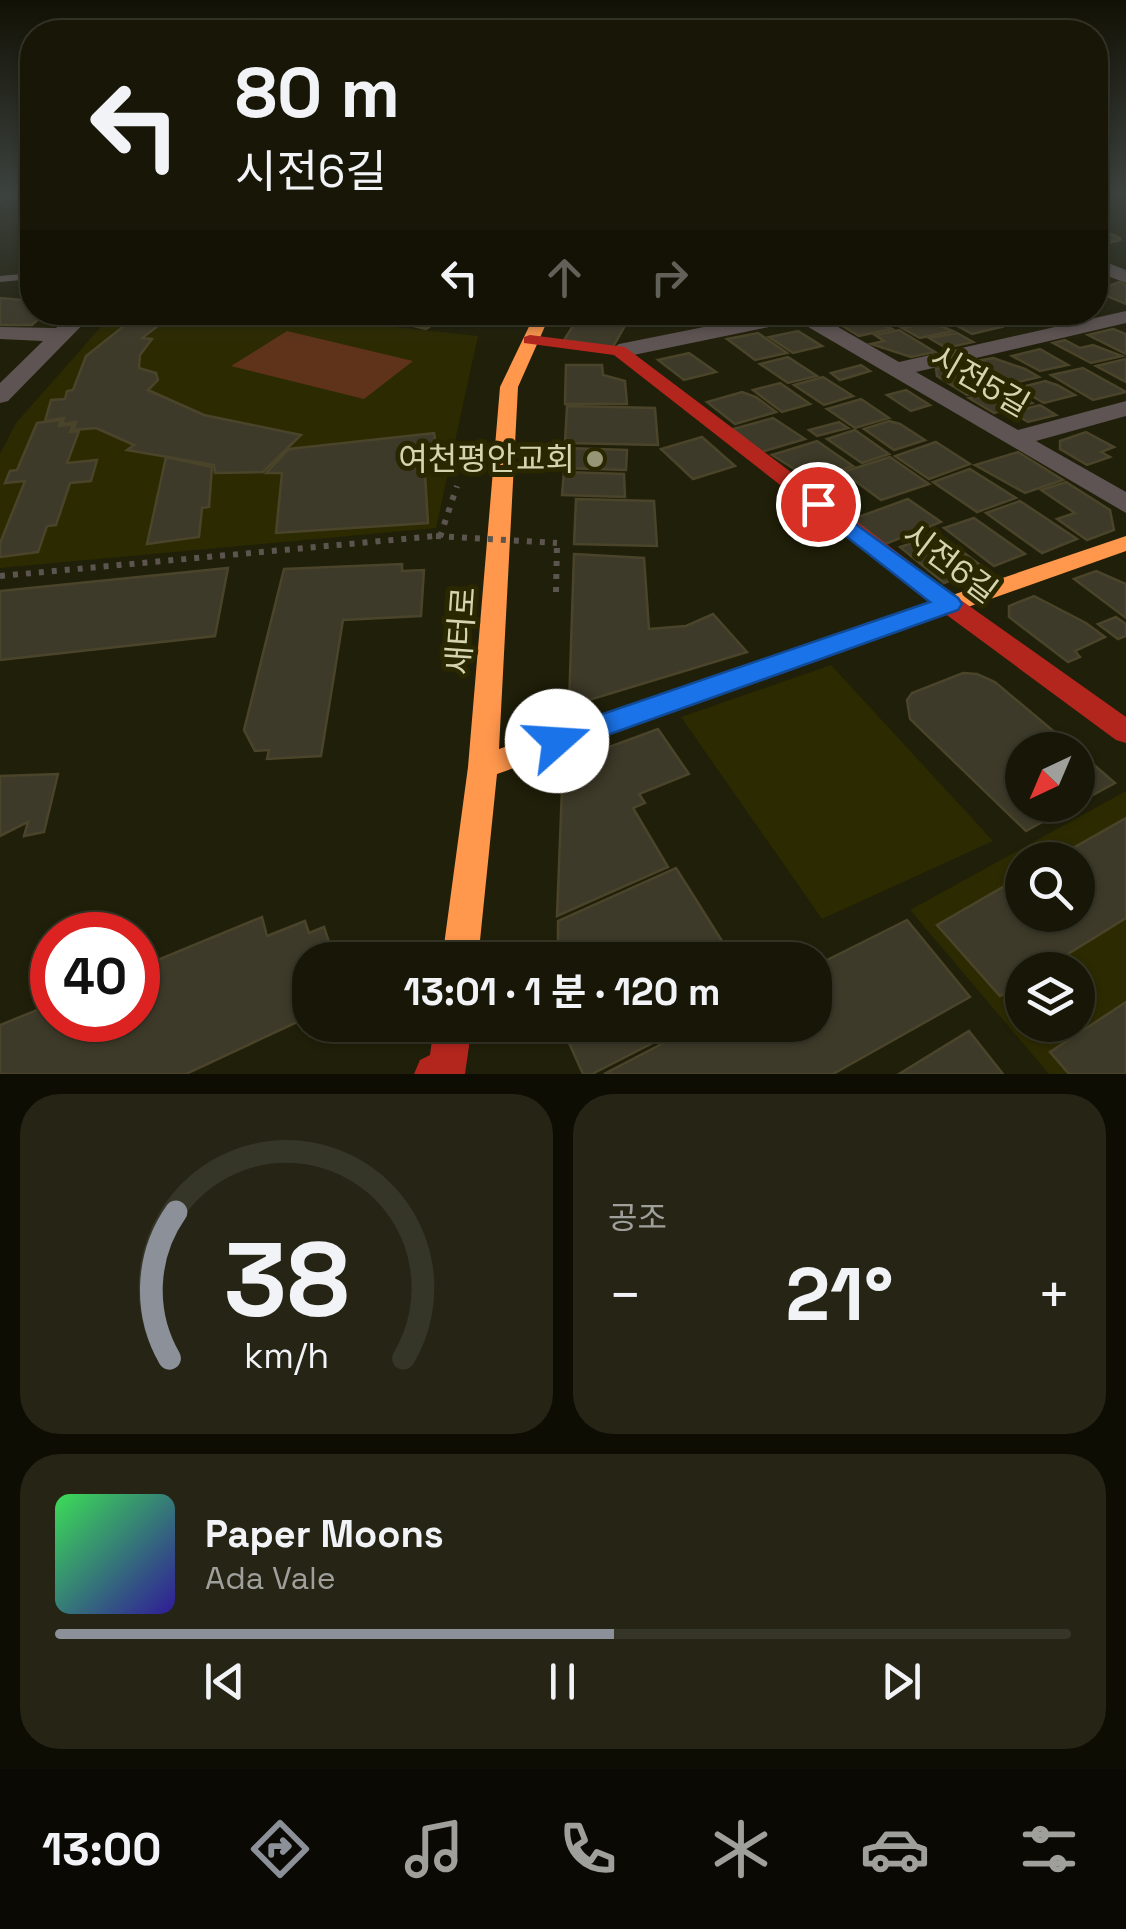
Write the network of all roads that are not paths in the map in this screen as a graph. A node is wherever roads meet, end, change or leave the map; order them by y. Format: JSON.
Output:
{"nodes":[{"id":1,"x":73,"y":325,"type":"edge"},
{"id":2,"x":537,"y":325,"type":"edge"},
{"id":3,"x":743,"y":325,"type":"edge"},
{"id":4,"x":822,"y":325,"type":"edge"},
{"id":5,"x":1088,"y":325,"type":"edge"},
{"id":6,"x":0,"y":333,"type":"edge"},
{"id":7,"x":63,"y":335,"type":"junction"},
{"id":8,"x":530,"y":340,"type":"junction"},
{"id":9,"x":618,"y":350,"type":"junction"},
{"id":10,"x":895,"y":370,"type":"junction"},
{"id":11,"x":0,"y":396,"type":"edge"},
{"id":12,"x":1126,"y":408,"type":"edge"},
{"id":13,"x":1014,"y":439,"type":"junction"},
{"id":14,"x":1126,"y":504,"type":"edge"},
{"id":15,"x":1126,"y":543,"type":"edge"},
{"id":16,"x":949,"y":604,"type":"junction"},
{"id":17,"x":1126,"y":732,"type":"edge"},
{"id":18,"x":483,"y":767,"type":"junction"},
{"id":19,"x":462,"y":942,"type":"edge"},
{"id":20,"x":450,"y":1042,"type":"edge"},
{"id":21,"x":444,"y":1072,"type":"edge"}],
"edges":[{"from":1,"to":7,"type":"street"},
{"from":2,"to":8,"type":"street","name":"새터로"},
{"from":3,"to":9,"type":"street","name":"시전5길"},
{"from":4,"to":10,"type":"street","name":"시전5길"},
{"from":5,"to":10,"type":"street"},
{"from":6,"to":7,"type":"street"},
{"from":7,"to":11,"type":"street"},
{"from":8,"to":9,"type":"street"},
{"from":8,"to":18,"type":"street","name":"새터로"},
{"from":9,"to":16,"type":"street","name":"시전6길"},
{"from":10,"to":13,"type":"street","name":"시전5길"},
{"from":12,"to":13,"type":"street"},
{"from":13,"to":14,"type":"street","name":"시전5길"},
{"from":15,"to":16,"type":"street"},
{"from":16,"to":17,"type":"street","name":"시전6길"},
{"from":16,"to":18,"type":"street"},
{"from":18,"to":19,"type":"street","name":"새터로"},
{"from":20,"to":21,"type":"street"}]}
